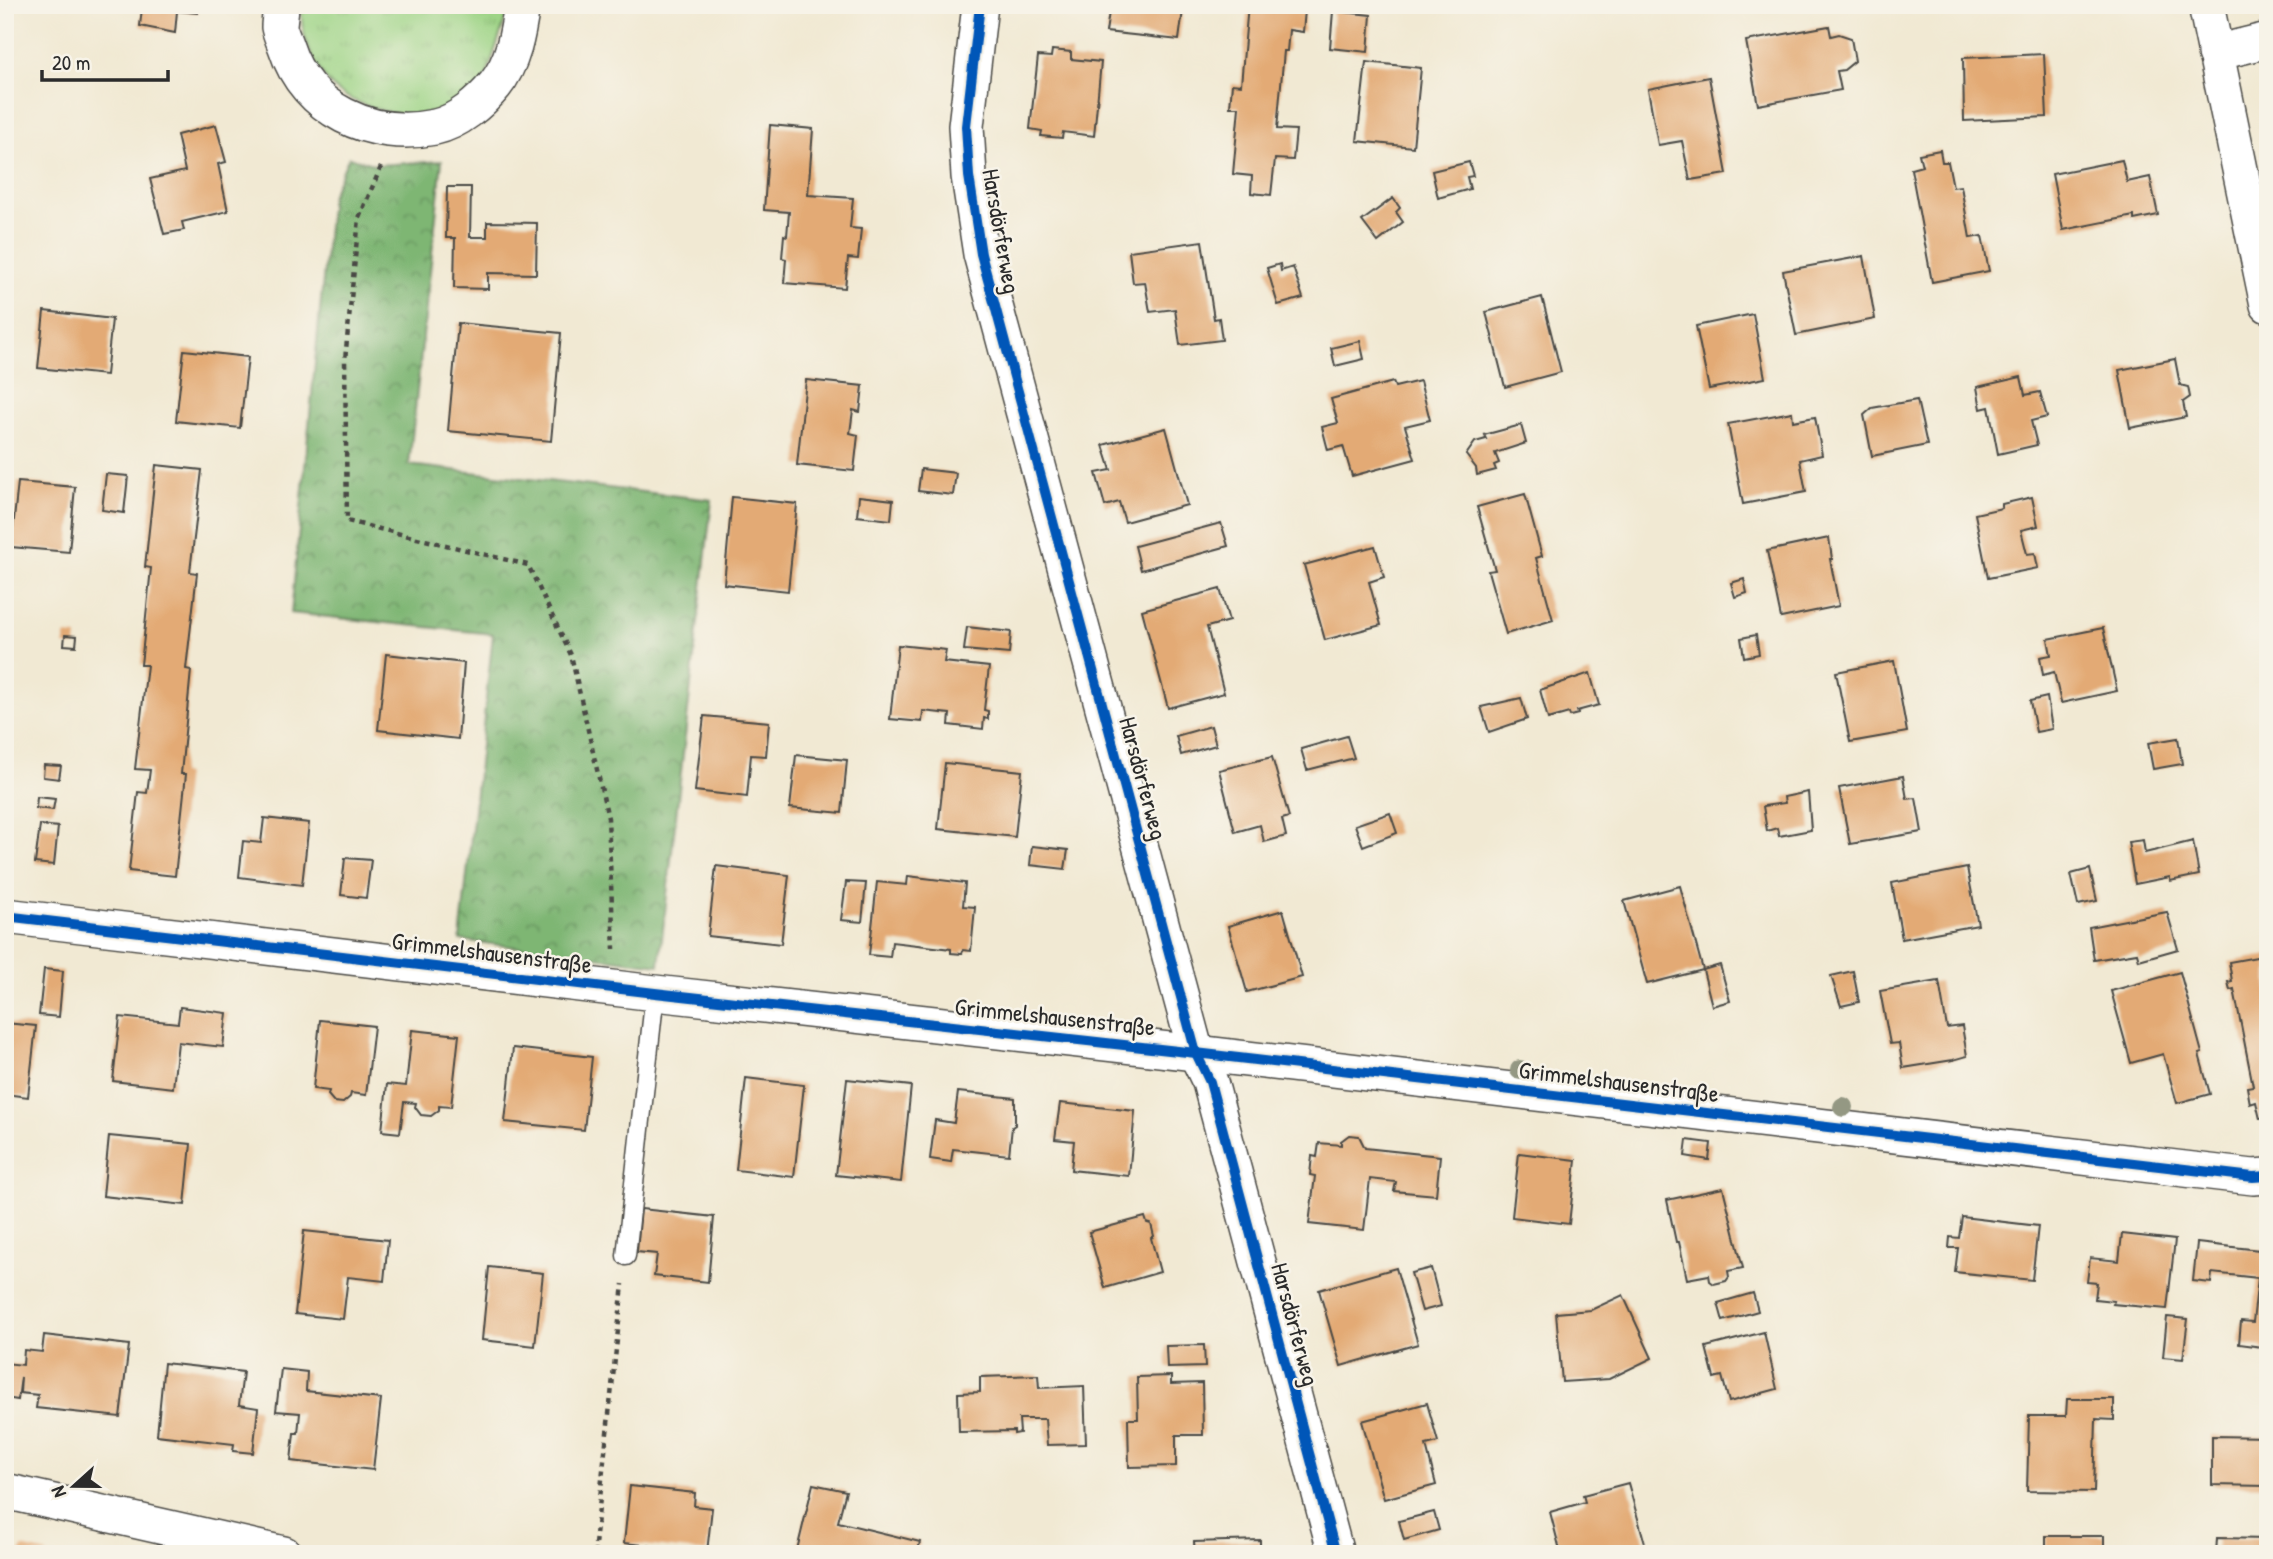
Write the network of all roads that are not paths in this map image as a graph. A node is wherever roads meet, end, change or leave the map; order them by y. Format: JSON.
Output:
{"nodes":[{"id":1,"x":281,"y":5,"type":"edge"},
{"id":2,"x":522,"y":5,"type":"edge"},
{"id":3,"x":980,"y":5,"type":"edge"},
{"id":4,"x":2206,"y":5,"type":"edge"},
{"id":5,"x":2268,"y":40,"type":"edge"},
{"id":6,"x":2215,"y":53,"type":"junction"},
{"id":7,"x":2268,"y":305,"type":"edge"},
{"id":8,"x":5,"y":916,"type":"edge"},
{"id":9,"x":654,"y":993,"type":"junction"},
{"id":10,"x":1196,"y":1053,"type":"junction"},
{"id":11,"x":2268,"y":1176,"type":"edge"},
{"id":12,"x":626,"y":1256,"type":"road end"},
{"id":13,"x":5,"y":1491,"type":"edge"},
{"id":14,"x":284,"y":1554,"type":"edge"},
{"id":15,"x":1336,"y":1554,"type":"edge"}],
"edges":[{"from":1,"to":2,"type":"street"},
{"from":3,"to":10,"type":"street","name":"Harsdörferweg"},
{"from":4,"to":6,"type":"street"},
{"from":5,"to":6,"type":"street"},
{"from":6,"to":7,"type":"street"},
{"from":8,"to":9,"type":"street","name":"Grimmelshausenstraße"},
{"from":9,"to":10,"type":"street","name":"Grimmelshausenstraße"},
{"from":9,"to":12,"type":"lane"},
{"from":10,"to":11,"type":"street","name":"Grimmelshausenstraße"},
{"from":10,"to":15,"type":"street","name":"Harsdörferweg"},
{"from":13,"to":14,"type":"street"}]}
